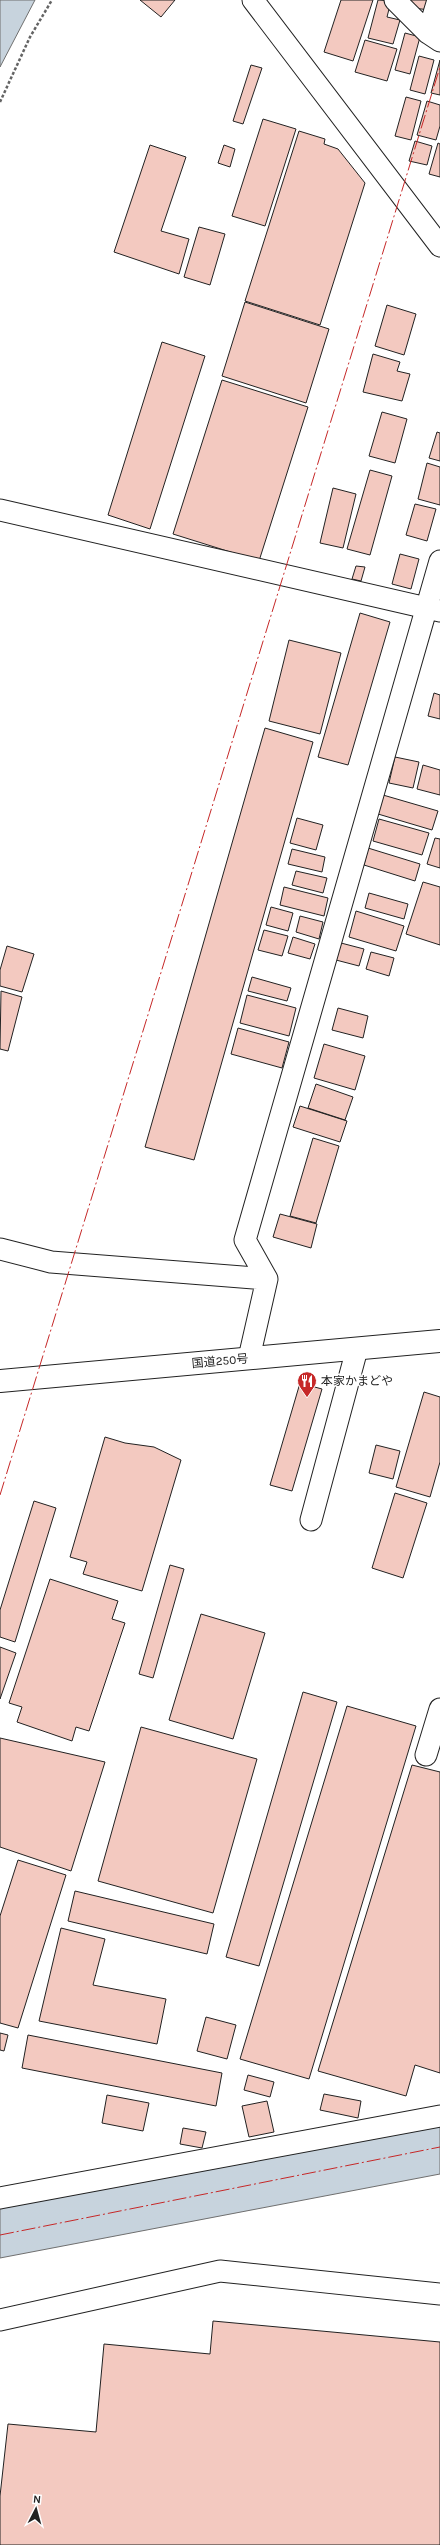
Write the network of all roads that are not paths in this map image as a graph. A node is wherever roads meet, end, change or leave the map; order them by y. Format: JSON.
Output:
{"nodes":[{"id":1,"x":253,"y":0,"type":"edge"},
{"id":2,"x":395,"y":0,"type":"edge"},
{"id":3,"x":438,"y":0,"type":"edge"},
{"id":4,"x":434,"y":37,"type":"edge"},
{"id":5,"x":440,"y":246,"type":"edge"},
{"id":6,"x":0,"y":510,"type":"edge"},
{"id":7,"x":440,"y":561,"type":"edge"},
{"id":8,"x":433,"y":609,"type":"edge"},
{"id":9,"x":0,"y":1249,"type":"edge"},
{"id":10,"x":267,"y":1279,"type":"junction"},
{"id":11,"x":440,"y":1341,"type":"edge"},
{"id":12,"x":357,"y":1349,"type":"junction"},
{"id":13,"x":249,"y":1358,"type":"junction"},
{"id":14,"x":0,"y":1381,"type":"edge"},
{"id":15,"x":311,"y":1520,"type":"dead end"},
{"id":16,"x":440,"y":1709,"type":"edge"},
{"id":17,"x":426,"y":1755,"type":"dead end"},
{"id":18,"x":440,"y":2116,"type":"edge"},
{"id":19,"x":0,"y":2198,"type":"edge"},
{"id":20,"x":440,"y":2294,"type":"edge"},
{"id":21,"x":0,"y":2320,"type":"edge"}],
"edges":[{"from":1,"to":5,"type":"street"},
{"from":2,"to":4,"type":"street"},
{"from":3,"to":4,"type":"street"},
{"from":6,"to":8,"type":"street"},
{"from":7,"to":8,"type":"street"},
{"from":8,"to":10,"type":"street"},
{"from":9,"to":10,"type":"street"},
{"from":10,"to":13,"type":"street"},
{"from":11,"to":12,"type":"highway","name":"国道250号"},
{"from":12,"to":13,"type":"highway","name":"国道250号"},
{"from":12,"to":15,"type":"street"},
{"from":13,"to":14,"type":"highway","name":"国道250号"},
{"from":16,"to":17,"type":"street"},
{"from":18,"to":19,"type":"street"},
{"from":20,"to":21,"type":"street"}]}
